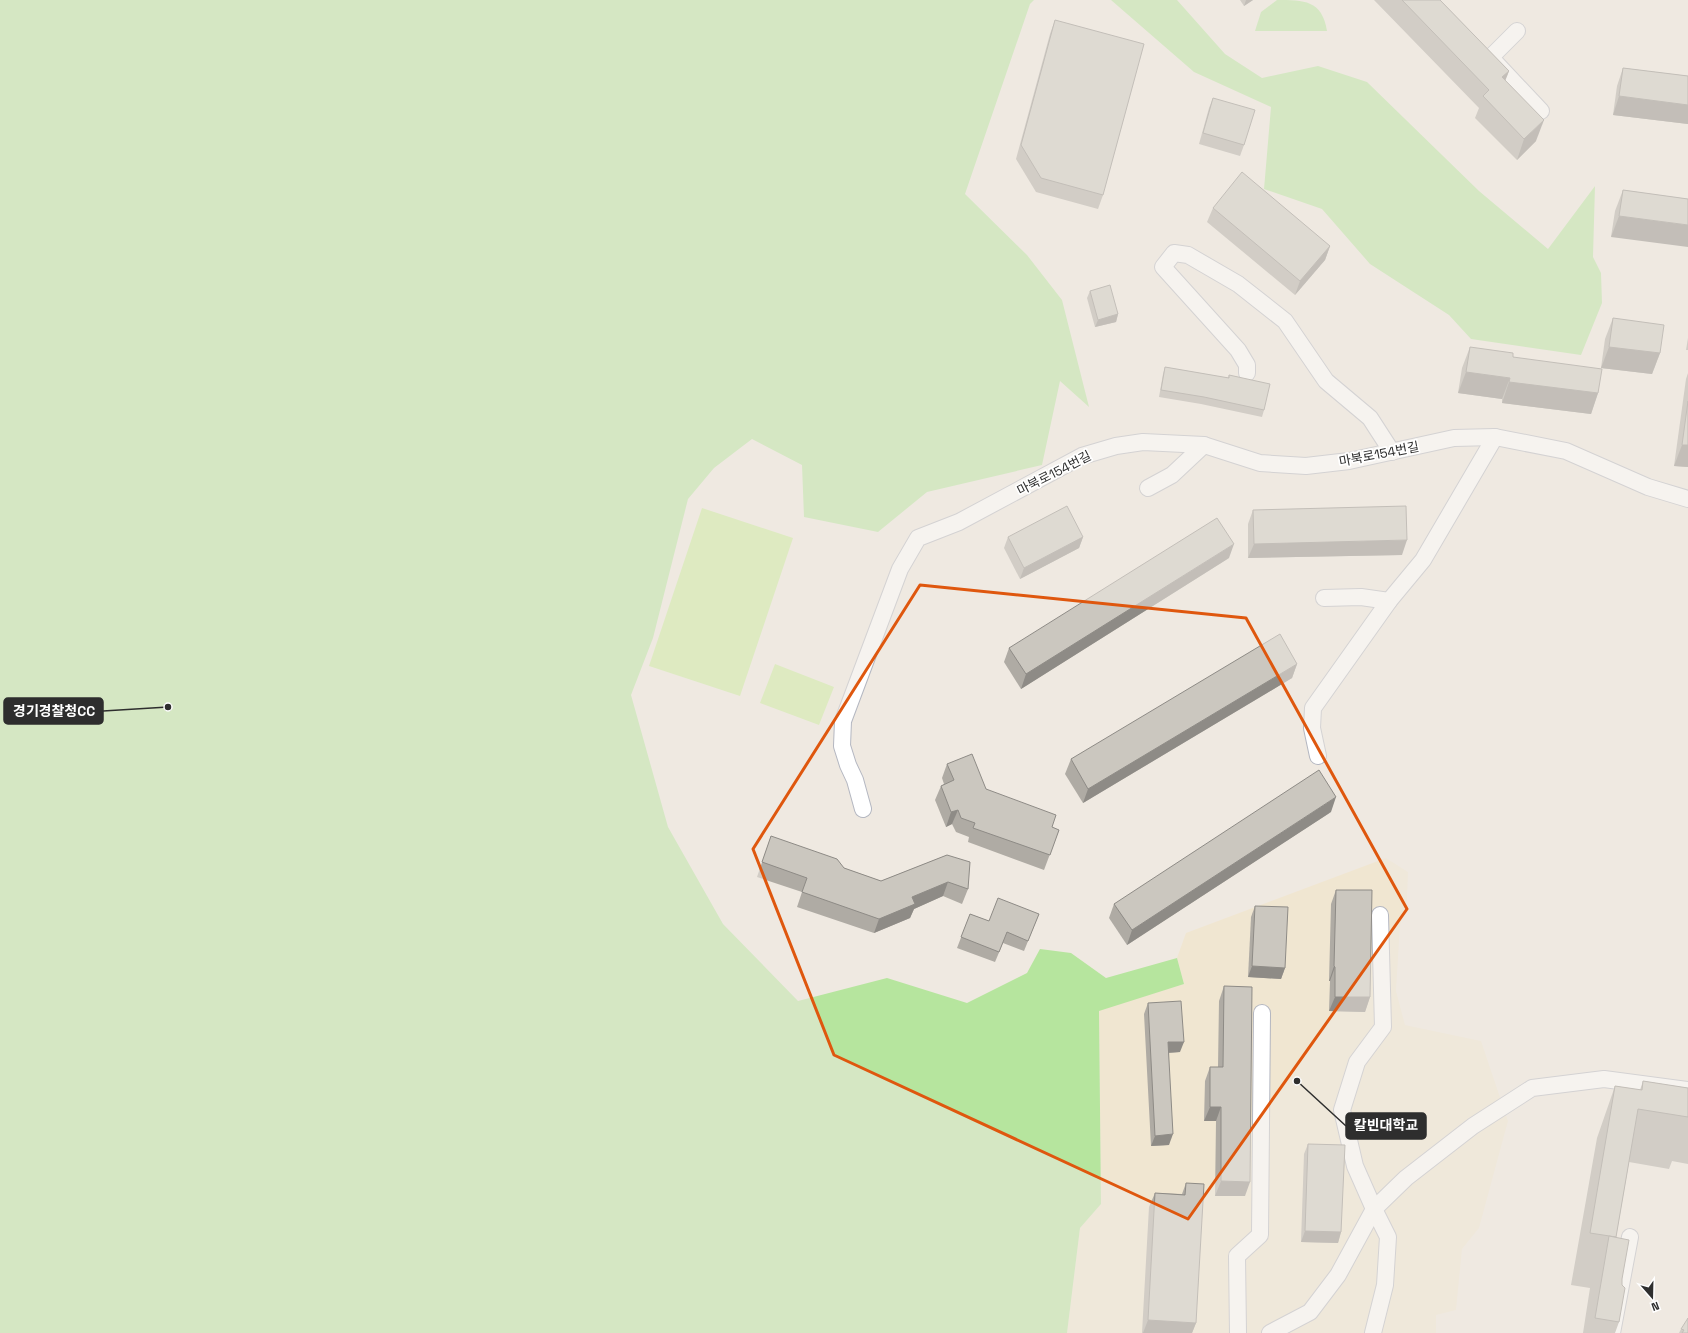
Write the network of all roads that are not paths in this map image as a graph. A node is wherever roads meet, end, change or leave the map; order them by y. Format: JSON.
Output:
{"nodes":[{"id":1,"x":1517,"y":31,"type":"dead end"},
{"id":2,"x":1541,"y":111,"type":"dead end"},
{"id":3,"x":1248,"y":373,"type":"dead end"},
{"id":4,"x":1495,"y":437,"type":"junction"},
{"id":5,"x":1204,"y":445,"type":"junction"},
{"id":6,"x":1392,"y":452,"type":"junction"},
{"id":7,"x":1148,"y":488,"type":"dead end"},
{"id":8,"x":1688,"y":499,"type":"edge"},
{"id":9,"x":1324,"y":598,"type":"dead end"},
{"id":10,"x":1389,"y":601,"type":"junction"},
{"id":11,"x":1318,"y":756,"type":"dead end"},
{"id":12,"x":863,"y":809,"type":"dead end"},
{"id":13,"x":1380,"y":915,"type":"dead end"},
{"id":14,"x":1262,"y":1013,"type":"dead end"},
{"id":15,"x":1688,"y":1090,"type":"edge"},
{"id":16,"x":1374,"y":1209,"type":"junction"},
{"id":17,"x":1630,"y":1237,"type":"dead end"},
{"id":18,"x":1238,"y":1333,"type":"edge"},
{"id":19,"x":1270,"y":1333,"type":"edge"},
{"id":20,"x":1373,"y":1333,"type":"edge"},
{"id":21,"x":1612,"y":1333,"type":"edge"}],
"edges":[{"from":1,"to":2,"type":"street"},
{"from":3,"to":6,"type":"street"},
{"from":4,"to":6,"type":"street","name":"마북로154번길"},
{"from":4,"to":8,"type":"street","name":"마북로154번길"},
{"from":4,"to":10,"type":"street"},
{"from":5,"to":6,"type":"street","name":"마북로154번길"},
{"from":5,"to":7,"type":"street"},
{"from":5,"to":12,"type":"street","name":"마북로154번길"},
{"from":9,"to":10,"type":"street"},
{"from":10,"to":11,"type":"street"},
{"from":13,"to":16,"type":"street"},
{"from":14,"to":18,"type":"street"},
{"from":15,"to":16,"type":"street"},
{"from":16,"to":19,"type":"street"},
{"from":16,"to":20,"type":"street"},
{"from":17,"to":21,"type":"street"}]}
